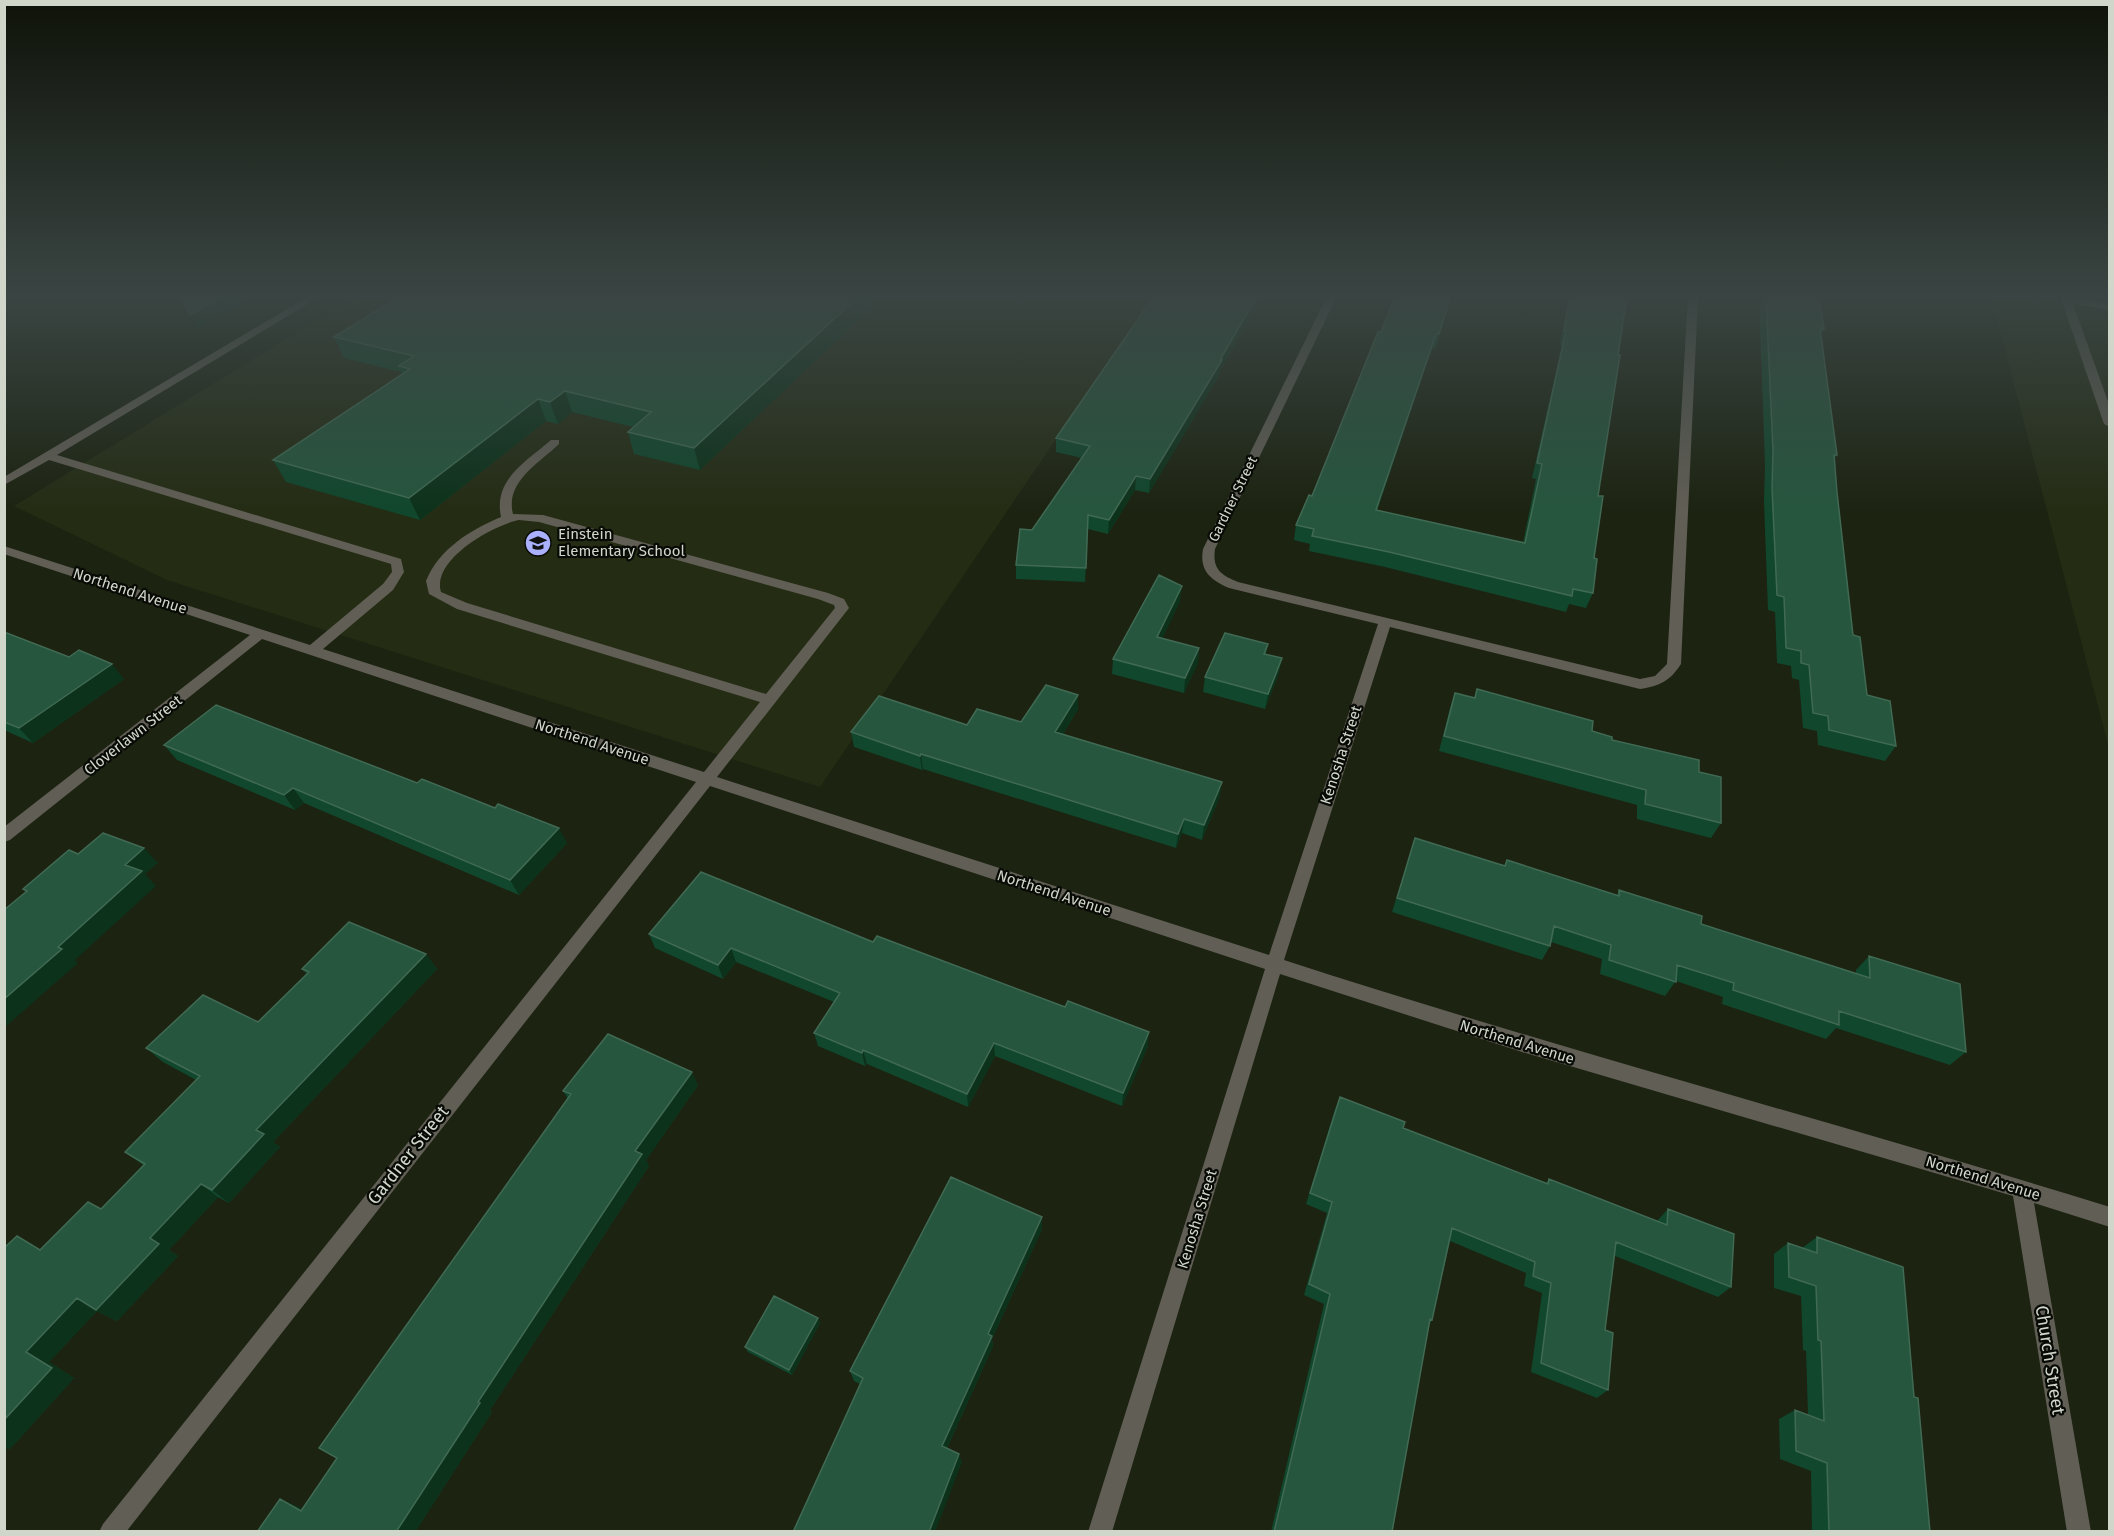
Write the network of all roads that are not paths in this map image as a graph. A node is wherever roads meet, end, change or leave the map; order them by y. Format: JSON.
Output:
{"nodes":[{"id":1,"x":196,"y":368,"type":"edge"},
{"id":2,"x":1297,"y":368,"type":"edge"},
{"id":3,"x":1689,"y":368,"type":"edge"},
{"id":4,"x":2090,"y":368,"type":"edge"},
{"id":5,"x":2109,"y":424,"type":"edge"},
{"id":6,"x":555,"y":442,"type":"dead end"},
{"id":7,"x":48,"y":456,"type":"junction"},
{"id":8,"x":4,"y":482,"type":"edge"},
{"id":9,"x":508,"y":520,"type":"junction"},
{"id":10,"x":4,"y":550,"type":"edge"},
{"id":11,"x":1385,"y":622,"type":"junction"},
{"id":12,"x":261,"y":633,"type":"junction"},
{"id":13,"x":312,"y":651,"type":"junction"},
{"id":14,"x":769,"y":700,"type":"junction"},
{"id":15,"x":705,"y":779,"type":"junction"},
{"id":16,"x":4,"y":836,"type":"edge"},
{"id":17,"x":1275,"y":965,"type":"junction"},
{"id":18,"x":2022,"y":1189,"type":"junction"},
{"id":19,"x":2109,"y":1217,"type":"edge"},
{"id":20,"x":111,"y":1532,"type":"edge"},
{"id":21,"x":1100,"y":1532,"type":"edge"},
{"id":22,"x":2079,"y":1532,"type":"edge"}],
"edges":[{"from":1,"to":7,"type":"street"},
{"from":2,"to":11,"type":"street","name":"Gardner Street"},
{"from":3,"to":11,"type":"street"},
{"from":4,"to":5,"type":"street"},
{"from":6,"to":9,"type":"street"},
{"from":7,"to":8,"type":"street"},
{"from":7,"to":13,"type":"street"},
{"from":9,"to":14,"type":"street"},
{"from":9,"to":14,"type":"street","name":"Gardner Street"},
{"from":10,"to":12,"type":"street","name":"Northend Avenue"},
{"from":11,"to":17,"type":"street","name":"Kenosha Street"},
{"from":12,"to":13,"type":"street","name":"Northend Avenue"},
{"from":12,"to":16,"type":"street","name":"Cloverlawn Street"},
{"from":13,"to":15,"type":"street","name":"Northend Avenue"},
{"from":14,"to":15,"type":"street","name":"Gardner Street"},
{"from":15,"to":17,"type":"street","name":"Northend Avenue"},
{"from":15,"to":20,"type":"street","name":"Gardner Street"},
{"from":17,"to":18,"type":"street","name":"Northend Avenue"},
{"from":17,"to":21,"type":"street","name":"Kenosha Street"},
{"from":18,"to":19,"type":"street","name":"Northend Avenue"},
{"from":18,"to":22,"type":"street","name":"Church Street"}]}
